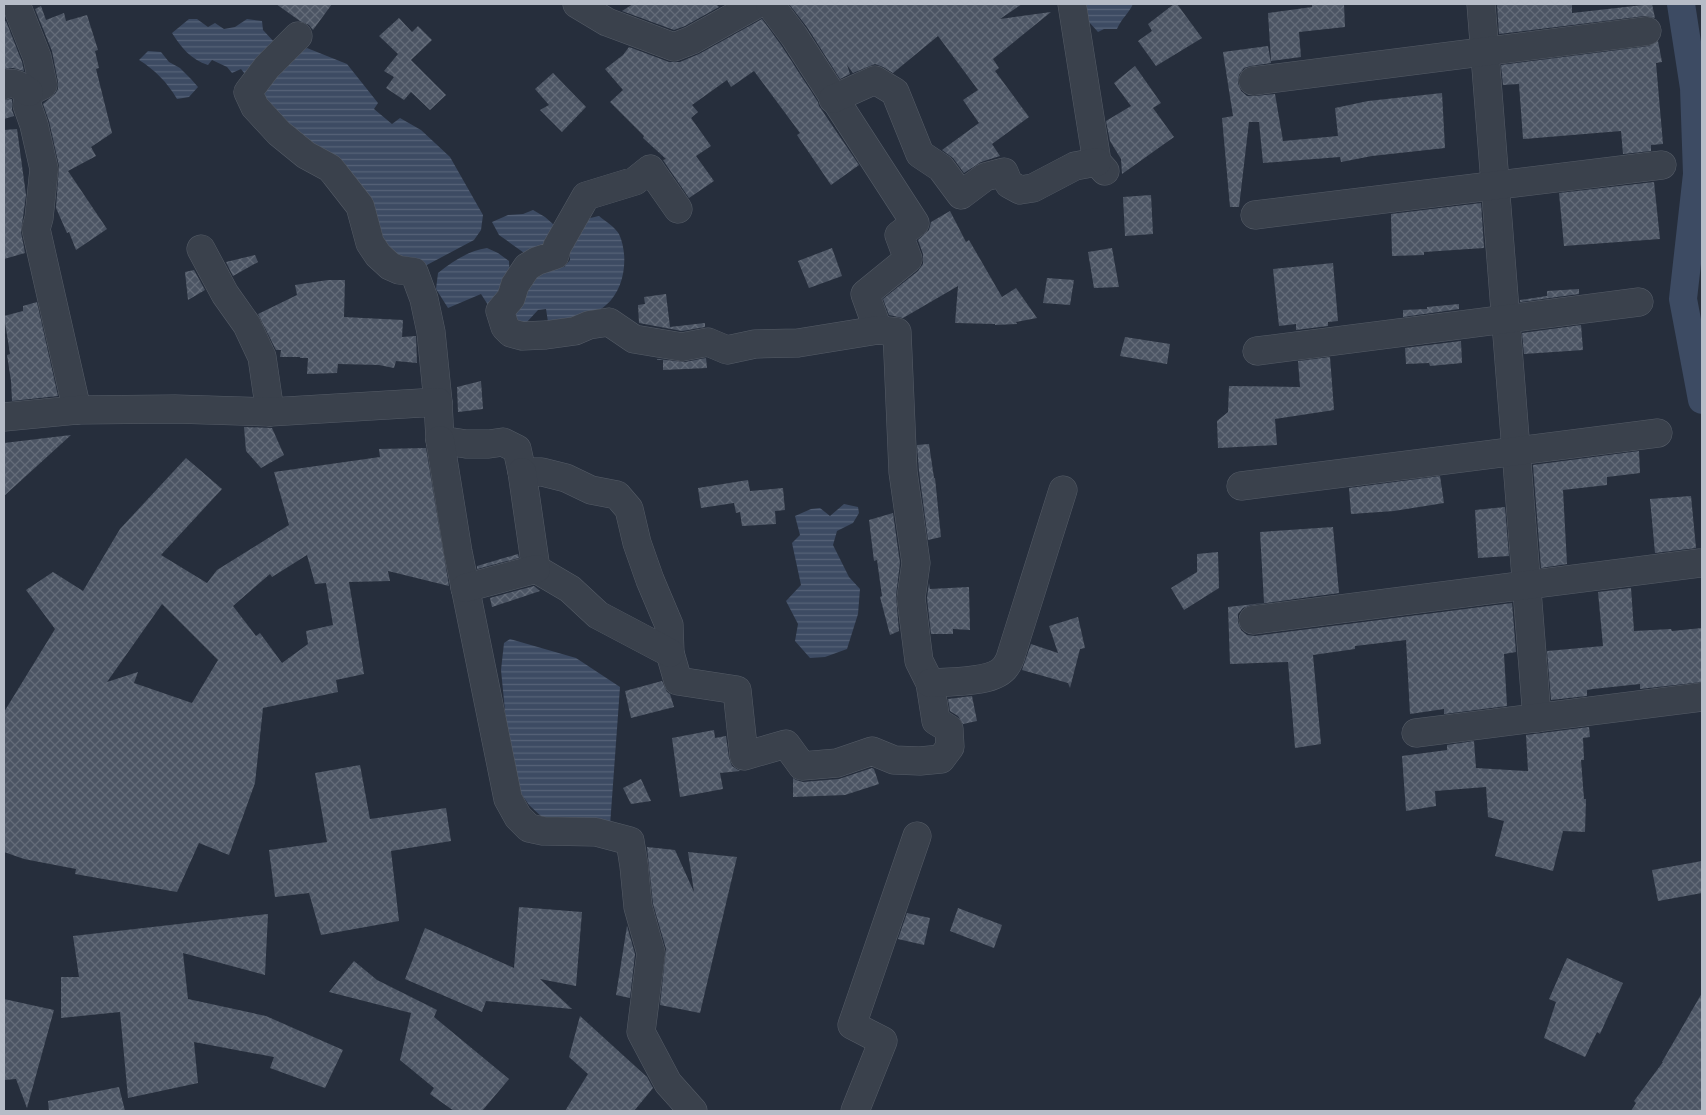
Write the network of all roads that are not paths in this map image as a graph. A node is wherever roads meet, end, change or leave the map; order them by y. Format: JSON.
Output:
{"nodes":[{"id":1,"x":16,"y":4,"type":"edge"},
{"id":2,"x":577,"y":4,"type":"edge"},
{"id":3,"x":757,"y":4,"type":"edge"},
{"id":4,"x":770,"y":4,"type":"edge"},
{"id":5,"x":1072,"y":4,"type":"edge"},
{"id":6,"x":1481,"y":4,"type":"edge"},
{"id":7,"x":1647,"y":31,"type":"dead end"},
{"id":8,"x":298,"y":36,"type":"dead end"},
{"id":9,"x":1485,"y":51,"type":"junction"},
{"id":10,"x":1253,"y":81,"type":"dead end"},
{"id":11,"x":4,"y":84,"type":"edge"},
{"id":12,"x":30,"y":92,"type":"junction"},
{"id":13,"x":833,"y":99,"type":"junction"},
{"id":14,"x":1662,"y":165,"type":"dead end"},
{"id":15,"x":1495,"y":185,"type":"junction"},
{"id":16,"x":678,"y":209,"type":"dead end"},
{"id":17,"x":1255,"y":215,"type":"dead end"},
{"id":18,"x":201,"y":249,"type":"dead end"},
{"id":19,"x":1639,"y":302,"type":"dead end"},
{"id":20,"x":1506,"y":319,"type":"junction"},
{"id":21,"x":878,"y":330,"type":"junction"},
{"id":22,"x":1257,"y":351,"type":"dead end"},
{"id":23,"x":438,"y":402,"type":"junction"},
{"id":24,"x":77,"y":410,"type":"junction"},
{"id":25,"x":270,"y":412,"type":"junction"},
{"id":26,"x":4,"y":418,"type":"edge"},
{"id":27,"x":1658,"y":433,"type":"dead end"},
{"id":28,"x":440,"y":440,"type":"junction"},
{"id":29,"x":1516,"y":451,"type":"junction"},
{"id":30,"x":522,"y":472,"type":"junction"},
{"id":31,"x":1241,"y":486,"type":"dead end"},
{"id":32,"x":1063,"y":490,"type":"dead end"},
{"id":33,"x":1700,"y":563,"type":"dead end"},
{"id":34,"x":536,"y":569,"type":"junction"},
{"id":35,"x":1527,"y":585,"type":"junction"},
{"id":36,"x":465,"y":588,"type":"junction"},
{"id":37,"x":1253,"y":620,"type":"dead end"},
{"id":38,"x":670,"y":653,"type":"junction"},
{"id":39,"x":930,"y":683,"type":"junction"},
{"id":40,"x":1702,"y":697,"type":"edge"},
{"id":41,"x":1537,"y":718,"type":"junction"},
{"id":42,"x":1416,"y":733,"type":"dead end"},
{"id":43,"x":917,"y":836,"type":"dead end"},
{"id":44,"x":693,"y":1111,"type":"edge"},
{"id":45,"x":855,"y":1111,"type":"edge"}],
"edges":[{"from":1,"to":12,"type":"street"},
{"from":2,"to":3,"type":"street"},
{"from":4,"to":13,"type":"street"},
{"from":5,"to":13,"type":"street"},
{"from":6,"to":9,"type":"street"},
{"from":7,"to":9,"type":"street"},
{"from":8,"to":23,"type":"street"},
{"from":9,"to":10,"type":"street"},
{"from":9,"to":15,"type":"street"},
{"from":11,"to":12,"type":"street"},
{"from":12,"to":24,"type":"street"},
{"from":13,"to":21,"type":"street"},
{"from":14,"to":15,"type":"street"},
{"from":15,"to":17,"type":"street"},
{"from":15,"to":20,"type":"street"},
{"from":16,"to":21,"type":"street"},
{"from":18,"to":25,"type":"street"},
{"from":19,"to":20,"type":"street"},
{"from":20,"to":22,"type":"street"},
{"from":20,"to":29,"type":"street"},
{"from":21,"to":39,"type":"street"},
{"from":23,"to":25,"type":"street"},
{"from":23,"to":28,"type":"street"},
{"from":24,"to":25,"type":"street"},
{"from":24,"to":26,"type":"street"},
{"from":27,"to":29,"type":"street"},
{"from":28,"to":30,"type":"street"},
{"from":28,"to":36,"type":"street"},
{"from":29,"to":31,"type":"street"},
{"from":29,"to":35,"type":"street"},
{"from":30,"to":34,"type":"street"},
{"from":30,"to":38,"type":"street"},
{"from":32,"to":39,"type":"street"},
{"from":33,"to":35,"type":"street"},
{"from":34,"to":36,"type":"street"},
{"from":34,"to":38,"type":"street"},
{"from":35,"to":37,"type":"street"},
{"from":35,"to":41,"type":"street"},
{"from":36,"to":44,"type":"street"},
{"from":38,"to":39,"type":"street"},
{"from":40,"to":41,"type":"street"},
{"from":41,"to":42,"type":"street"},
{"from":43,"to":45,"type":"street"}]}
